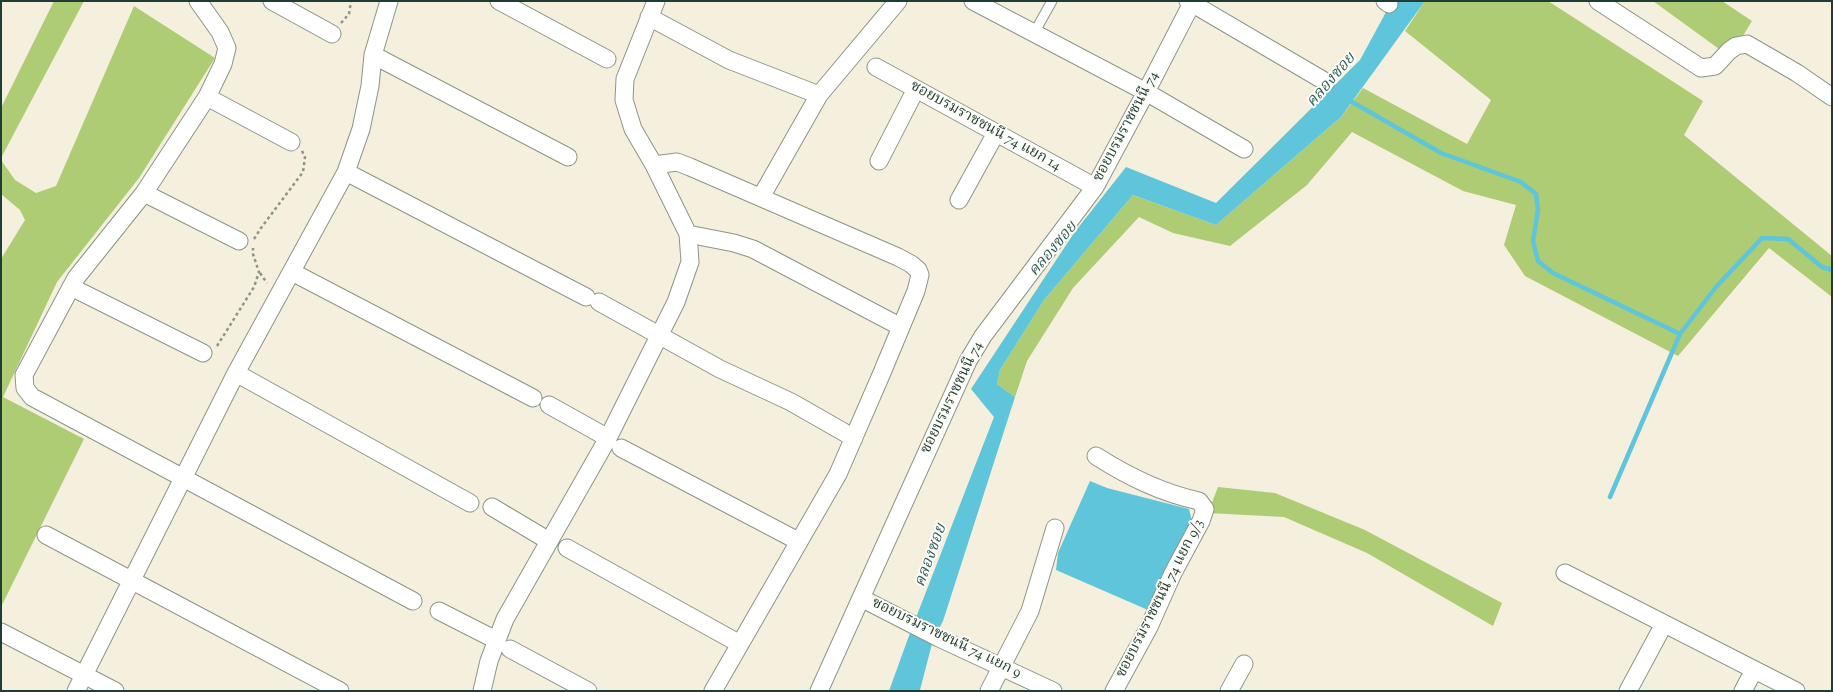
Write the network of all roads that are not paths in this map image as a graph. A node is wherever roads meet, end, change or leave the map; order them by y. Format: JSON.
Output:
{"nodes":[{"id":1,"x":198,"y":1,"type":"edge"},
{"id":2,"x":272,"y":1,"type":"edge"},
{"id":3,"x":389,"y":1,"type":"edge"},
{"id":4,"x":499,"y":1,"type":"edge"},
{"id":5,"x":656,"y":1,"type":"edge"},
{"id":6,"x":896,"y":1,"type":"edge"},
{"id":7,"x":972,"y":1,"type":"edge"},
{"id":8,"x":1052,"y":1,"type":"edge"},
{"id":9,"x":1598,"y":1,"type":"edge"},
{"id":10,"x":1191,"y":2,"type":"edge"},
{"id":11,"x":649,"y":17,"type":"junction"},
{"id":12,"x":1034,"y":33,"type":"junction"},
{"id":13,"x":332,"y":34,"type":"road end"},
{"id":14,"x":373,"y":55,"type":"junction"},
{"id":15,"x":608,"y":59,"type":"dead end"},
{"id":16,"x":876,"y":67,"type":"dead end"},
{"id":17,"x":1326,"y":82,"type":"dead end"},
{"id":18,"x":916,"y":89,"type":"junction"},
{"id":19,"x":1146,"y":92,"type":"junction"},
{"id":20,"x":819,"y":96,"type":"junction"},
{"id":21,"x":208,"y":97,"type":"junction"},
{"id":22,"x":1832,"y":97,"type":"edge"},
{"id":23,"x":996,"y":133,"type":"junction"},
{"id":24,"x":291,"y":142,"type":"road end"},
{"id":25,"x":1244,"y":149,"type":"dead end"},
{"id":26,"x":568,"y":157,"type":"dead end"},
{"id":27,"x":880,"y":161,"type":"dead end"},
{"id":28,"x":654,"y":165,"type":"junction"},
{"id":29,"x":346,"y":172,"type":"junction"},
{"id":30,"x":1095,"y":187,"type":"junction"},
{"id":31,"x":144,"y":193,"type":"junction"},
{"id":32,"x":761,"y":196,"type":"junction"},
{"id":33,"x":959,"y":200,"type":"dead end"},
{"id":34,"x":688,"y":234,"type":"junction"},
{"id":35,"x":248,"y":243,"type":"road end"},
{"id":36,"x":292,"y":272,"type":"junction"},
{"id":37,"x":71,"y":287,"type":"junction"},
{"id":38,"x":901,"y":327,"type":"junction"},
{"id":39,"x":658,"y":334,"type":"junction"},
{"id":40,"x":203,"y":353,"type":"road end"},
{"id":41,"x":236,"y":373,"type":"junction"},
{"id":42,"x":533,"y":398,"type":"dead end"},
{"id":43,"x":549,"y":405,"type":"dead end"},
{"id":44,"x":608,"y":438,"type":"junction"},
{"id":45,"x":854,"y":438,"type":"junction"},
{"id":46,"x":621,"y":448,"type":"dead end"},
{"id":47,"x":1096,"y":456,"type":"dead end"},
{"id":48,"x":183,"y":477,"type":"junction"},
{"id":49,"x":470,"y":503,"type":"dead end"},
{"id":50,"x":492,"y":507,"type":"dead end"},
{"id":51,"x":1056,"y":528,"type":"dead end"},
{"id":52,"x":46,"y":535,"type":"dead end"},
{"id":53,"x":549,"y":540,"type":"junction"},
{"id":54,"x":798,"y":541,"type":"junction"},
{"id":55,"x":567,"y":548,"type":"dead end"},
{"id":56,"x":1565,"y":573,"type":"dead end"},
{"id":57,"x":131,"y":579,"type":"junction"},
{"id":58,"x":861,"y":598,"type":"junction"},
{"id":59,"x":413,"y":601,"type":"dead end"},
{"id":60,"x":440,"y":611,"type":"dead end"},
{"id":61,"x":1664,"y":624,"type":"junction"},
{"id":62,"x":1,"y":632,"type":"edge"},
{"id":63,"x":496,"y":640,"type":"junction"},
{"id":64,"x":740,"y":644,"type":"junction"},
{"id":65,"x":510,"y":649,"type":"dead end"},
{"id":66,"x":1244,"y":664,"type":"dead end"},
{"id":67,"x":1002,"y":667,"type":"junction"},
{"id":68,"x":1754,"y":670,"type":"junction"},
{"id":69,"x":85,"y":675,"type":"junction"},
{"id":70,"x":76,"y":691,"type":"edge"},
{"id":71,"x":115,"y":691,"type":"edge"},
{"id":72,"x":340,"y":691,"type":"edge"},
{"id":73,"x":482,"y":691,"type":"edge"},
{"id":74,"x":588,"y":691,"type":"edge"},
{"id":75,"x":713,"y":691,"type":"edge"},
{"id":76,"x":819,"y":691,"type":"edge"},
{"id":77,"x":989,"y":691,"type":"edge"},
{"id":78,"x":1052,"y":691,"type":"edge"},
{"id":79,"x":1114,"y":691,"type":"edge"},
{"id":80,"x":1229,"y":691,"type":"edge"},
{"id":81,"x":1628,"y":691,"type":"edge"},
{"id":82,"x":1743,"y":691,"type":"edge"},
{"id":83,"x":1796,"y":691,"type":"edge"}],
"edges":[{"from":1,"to":21,"type":"street"},
{"from":2,"to":13,"type":"street"},
{"from":3,"to":14,"type":"street"},
{"from":4,"to":15,"type":"street"},
{"from":5,"to":11,"type":"street"},
{"from":6,"to":20,"type":"street"},
{"from":7,"to":12,"type":"street"},
{"from":8,"to":12,"type":"lane"},
{"from":9,"to":22,"type":"street"},
{"from":10,"to":17,"type":"street"},
{"from":10,"to":19,"type":"street","name":"ซอยบรมราชชนนี 74"},
{"from":11,"to":20,"type":"street"},
{"from":11,"to":28,"type":"street"},
{"from":12,"to":19,"type":"street"},
{"from":14,"to":26,"type":"street"},
{"from":14,"to":29,"type":"street"},
{"from":16,"to":18,"type":"street","name":"ซอยบรมราชชนนี 74 แยก 14"},
{"from":18,"to":23,"type":"street","name":"ซอยบรมราชชนนี 74 แยก 14"},
{"from":18,"to":27,"type":"street"},
{"from":19,"to":25,"type":"street"},
{"from":19,"to":30,"type":"street","name":"ซอยบรมราชชนนี 74"},
{"from":20,"to":32,"type":"street"},
{"from":21,"to":24,"type":"street"},
{"from":21,"to":31,"type":"street"},
{"from":23,"to":30,"type":"street","name":"ซอยบรมราชชนนี 74 แยก 14"},
{"from":23,"to":33,"type":"street"},
{"from":28,"to":32,"type":"street"},
{"from":28,"to":34,"type":"street"},
{"from":29,"to":36,"type":"street"},
{"from":29,"to":39,"type":"street"},
{"from":30,"to":58,"type":"street","name":"ซอยบรมราชชนนี 74"},
{"from":31,"to":35,"type":"street"},
{"from":31,"to":37,"type":"street"},
{"from":32,"to":38,"type":"street"},
{"from":34,"to":38,"type":"street"},
{"from":34,"to":39,"type":"street"},
{"from":36,"to":41,"type":"street"},
{"from":36,"to":42,"type":"street"},
{"from":37,"to":40,"type":"street"},
{"from":37,"to":48,"type":"street"},
{"from":38,"to":45,"type":"street"},
{"from":39,"to":44,"type":"street"},
{"from":39,"to":45,"type":"street"},
{"from":41,"to":48,"type":"street"},
{"from":41,"to":49,"type":"street"},
{"from":43,"to":44,"type":"street"},
{"from":44,"to":53,"type":"street"},
{"from":45,"to":54,"type":"street"},
{"from":46,"to":54,"type":"street"},
{"from":47,"to":79,"type":"street","name":"ซอยบรมราชชนนี 74 แยก 9/3"},
{"from":48,"to":57,"type":"street"},
{"from":48,"to":59,"type":"street"},
{"from":50,"to":53,"type":"street"},
{"from":51,"to":67,"type":"street"},
{"from":52,"to":57,"type":"street"},
{"from":53,"to":63,"type":"street"},
{"from":54,"to":64,"type":"street"},
{"from":55,"to":64,"type":"street"},
{"from":56,"to":61,"type":"street"},
{"from":57,"to":69,"type":"street"},
{"from":57,"to":72,"type":"street"},
{"from":58,"to":67,"type":"street","name":"ซอยบรมราชชนนี 74 แยก 9"},
{"from":58,"to":76,"type":"street","name":"ซอยบรมราชชนนี 74"},
{"from":60,"to":63,"type":"street"},
{"from":61,"to":68,"type":"street"},
{"from":61,"to":81,"type":"street"},
{"from":62,"to":69,"type":"street"},
{"from":63,"to":73,"type":"street"},
{"from":64,"to":75,"type":"street"},
{"from":65,"to":74,"type":"street"},
{"from":66,"to":80,"type":"street"},
{"from":67,"to":77,"type":"street"},
{"from":67,"to":78,"type":"street","name":"ซอยบรมราชชนนี 74 แยก 9"},
{"from":68,"to":82,"type":"street"},
{"from":68,"to":83,"type":"street"},
{"from":69,"to":70,"type":"street"},
{"from":69,"to":71,"type":"street"}]}
